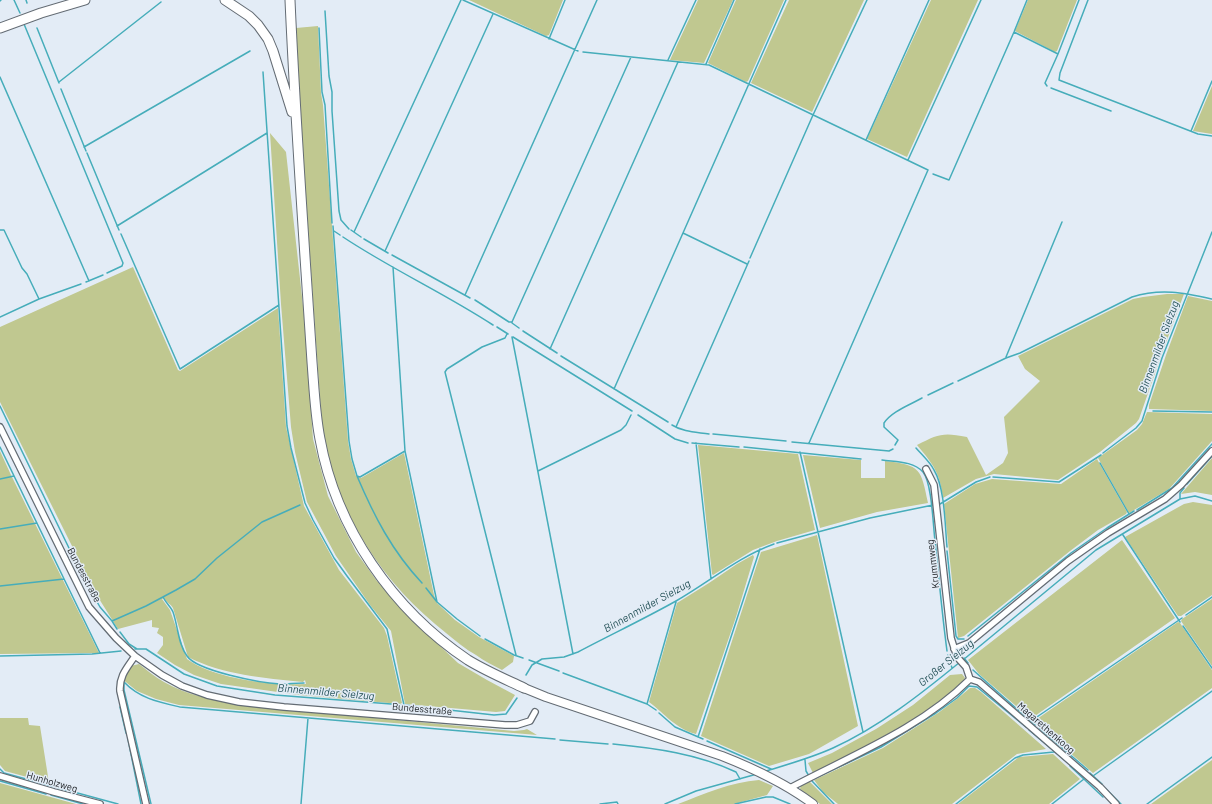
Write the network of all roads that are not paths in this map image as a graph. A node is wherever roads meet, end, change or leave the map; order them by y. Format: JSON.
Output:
{"nodes":[{"id":1,"x":85,"y":0,"type":"edge"},
{"id":2,"x":225,"y":0,"type":"edge"},
{"id":3,"x":290,"y":0,"type":"edge"},
{"id":4,"x":0,"y":28,"type":"edge"},
{"id":5,"x":296,"y":122,"type":"junction"},
{"id":6,"x":0,"y":427,"type":"edge"},
{"id":7,"x":1212,"y":451,"type":"edge"},
{"id":8,"x":926,"y":469,"type":"dead end"},
{"id":9,"x":954,"y":649,"type":"junction"},
{"id":10,"x":135,"y":656,"type":"junction"},
{"id":11,"x":970,"y":679,"type":"junction"},
{"id":12,"x":524,"y":688,"type":"joint"},
{"id":13,"x":535,"y":712,"type":"dead end"},
{"id":14,"x":0,"y":776,"type":"edge"},
{"id":15,"x":790,"y":788,"type":"junction"},
{"id":16,"x":100,"y":804,"type":"edge"},
{"id":17,"x":146,"y":804,"type":"edge"},
{"id":18,"x":813,"y":804,"type":"edge"},
{"id":19,"x":1116,"y":804,"type":"edge"}],
"edges":[{"from":1,"to":4,"type":"highway"},
{"from":2,"to":5,"type":"highway"},
{"from":3,"to":5,"type":"highway"},
{"from":5,"to":12,"type":"highway"},
{"from":6,"to":10,"type":"street","name":"Bundesstraße"},
{"from":7,"to":9,"type":"street"},
{"from":8,"to":9,"type":"street","name":"Krummweg"},
{"from":9,"to":11,"type":"street","name":"Krummweg"},
{"from":10,"to":13,"type":"street","name":"Bundesstraße"},
{"from":10,"to":17,"type":"street"},
{"from":11,"to":15,"type":"street"},
{"from":11,"to":19,"type":"street","name":"Magarethenkoog"},
{"from":12,"to":15,"type":"main road"},
{"from":14,"to":16,"type":"street","name":"Hunholzweg"},
{"from":15,"to":18,"type":"main road"}]}
